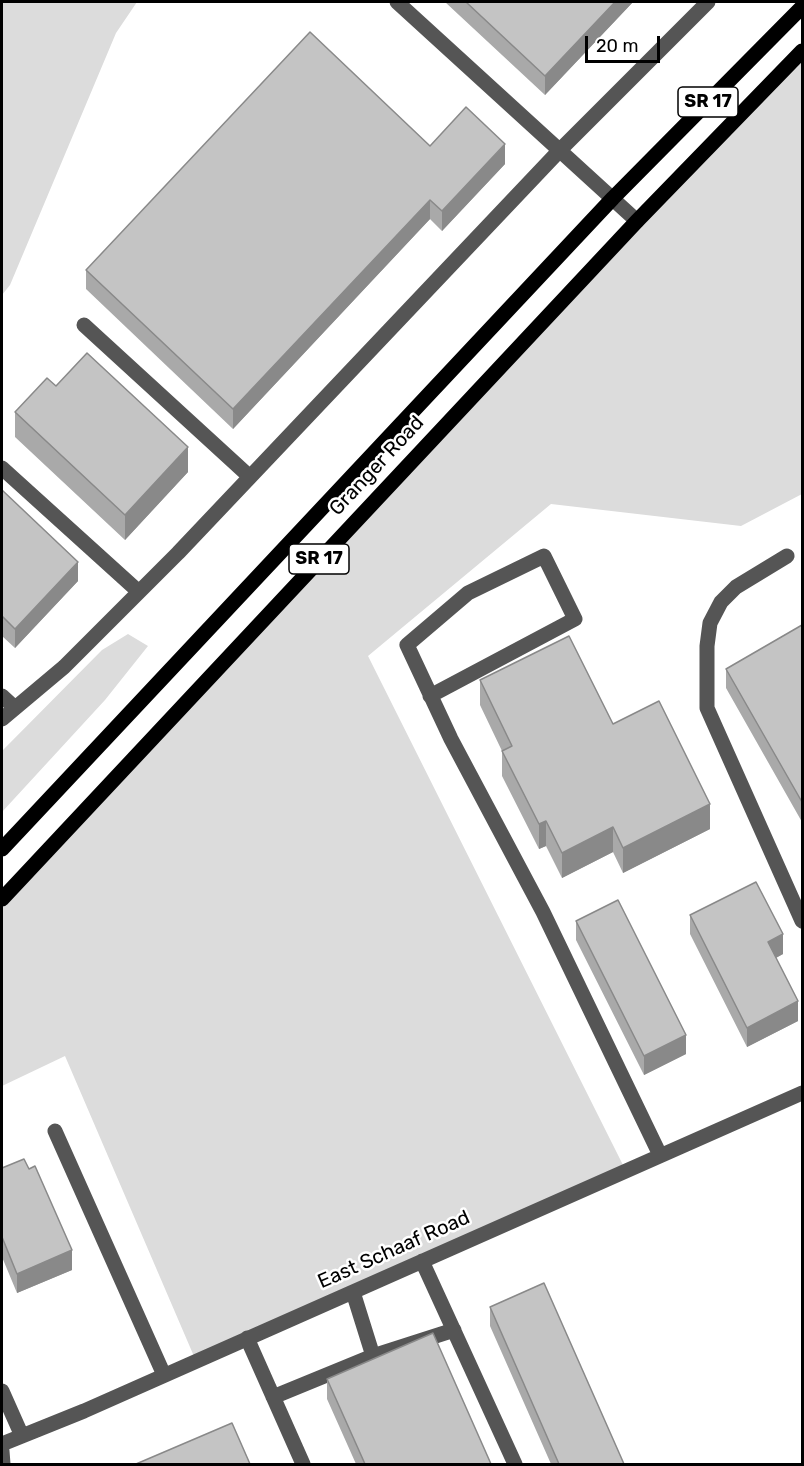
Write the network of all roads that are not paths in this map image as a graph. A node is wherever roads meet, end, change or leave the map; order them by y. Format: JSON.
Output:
{"nodes":[{"id":1,"x":397,"y":2,"type":"edge"},
{"id":2,"x":708,"y":2,"type":"edge"},
{"id":3,"x":802,"y":7,"type":"edge"},
{"id":4,"x":802,"y":51,"type":"edge"},
{"id":5,"x":561,"y":150,"type":"junction"},
{"id":6,"x":613,"y":198,"type":"junction"},
{"id":7,"x":637,"y":221,"type":"junction"},
{"id":8,"x":84,"y":325,"type":"dead end"},
{"id":9,"x":2,"y":468,"type":"edge"},
{"id":10,"x":250,"y":477,"type":"junction"},
{"id":11,"x":787,"y":556,"type":"dead end"},
{"id":12,"x":139,"y":592,"type":"junction"},
{"id":13,"x":2,"y":696,"type":"edge"},
{"id":14,"x":430,"y":696,"type":"junction"},
{"id":15,"x":14,"y":707,"type":"junction"},
{"id":16,"x":2,"y":719,"type":"edge"},
{"id":17,"x":2,"y":849,"type":"edge"},
{"id":18,"x":2,"y":899,"type":"edge"},
{"id":19,"x":802,"y":921,"type":"edge"},
{"id":20,"x":802,"y":1093,"type":"edge"},
{"id":21,"x":55,"y":1131,"type":"dead end"},
{"id":22,"x":660,"y":1155,"type":"junction"},
{"id":23,"x":422,"y":1261,"type":"junction"},
{"id":24,"x":353,"y":1292,"type":"junction"},
{"id":25,"x":454,"y":1330,"type":"junction"},
{"id":26,"x":247,"y":1338,"type":"junction"},
{"id":27,"x":373,"y":1356,"type":"junction"},
{"id":28,"x":164,"y":1375,"type":"junction"},
{"id":29,"x":2,"y":1391,"type":"edge"},
{"id":30,"x":273,"y":1397,"type":"junction"},
{"id":31,"x":22,"y":1436,"type":"junction"},
{"id":32,"x":2,"y":1444,"type":"edge"},
{"id":33,"x":2,"y":1451,"type":"edge"},
{"id":34,"x":3,"y":1464,"type":"edge"},
{"id":35,"x":303,"y":1464,"type":"edge"},
{"id":36,"x":515,"y":1464,"type":"edge"}],
"edges":[{"from":1,"to":5,"type":"street"},
{"from":2,"to":5,"type":"street"},
{"from":3,"to":6,"type":"main road","name":"Granger Road","number":"SR 17"},
{"from":4,"to":7,"type":"main road","name":"Granger Road","number":"SR 17"},
{"from":5,"to":6,"type":"street"},
{"from":5,"to":10,"type":"street"},
{"from":6,"to":7,"type":"street"},
{"from":6,"to":17,"type":"main road","name":"Granger Road","number":"SR 17"},
{"from":7,"to":18,"type":"main road","name":"Granger Road","number":"SR 17"},
{"from":8,"to":10,"type":"street"},
{"from":9,"to":12,"type":"street"},
{"from":10,"to":12,"type":"street"},
{"from":11,"to":19,"type":"street"},
{"from":12,"to":15,"type":"street"},
{"from":13,"to":15,"type":"street"},
{"from":14,"to":14,"type":"street"},
{"from":14,"to":22,"type":"street"},
{"from":15,"to":16,"type":"street"},
{"from":20,"to":22,"type":"street","name":"East Schaaf Road"},
{"from":21,"to":28,"type":"street"},
{"from":22,"to":23,"type":"street","name":"East Schaaf Road"},
{"from":23,"to":24,"type":"street","name":"East Schaaf Road"},
{"from":23,"to":25,"type":"street"},
{"from":24,"to":26,"type":"street","name":"East Schaaf Road"},
{"from":24,"to":27,"type":"street"},
{"from":25,"to":27,"type":"street"},
{"from":25,"to":36,"type":"street"},
{"from":26,"to":28,"type":"street","name":"East Schaaf Road"},
{"from":26,"to":30,"type":"street"},
{"from":27,"to":30,"type":"street"},
{"from":28,"to":31,"type":"street","name":"East Schaaf Road"},
{"from":29,"to":31,"type":"street"},
{"from":30,"to":35,"type":"street"},
{"from":31,"to":32,"type":"street","name":"East Schaaf Road"},
{"from":33,"to":34,"type":"street"}]}
